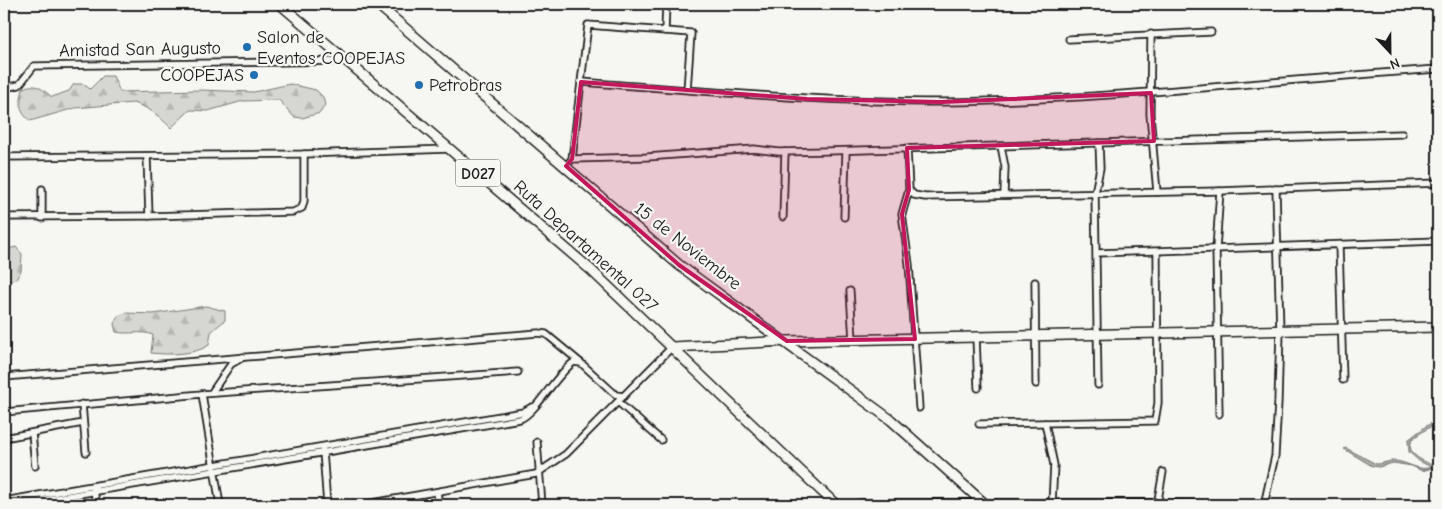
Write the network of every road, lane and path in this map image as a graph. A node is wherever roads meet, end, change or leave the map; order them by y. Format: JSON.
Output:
{"nodes":[{"id":1,"x":280,"y":4,"type":"edge"},
{"id":2,"x":377,"y":4,"type":"edge"},
{"id":3,"x":666,"y":4,"type":"edge"},
{"id":4,"x":665,"y":31,"type":"junction"},
{"id":5,"x":1211,"y":32,"type":"dead end"},
{"id":6,"x":1151,"y":34,"type":"junction"},
{"id":7,"x":1069,"y":39,"type":"dead end"},
{"id":8,"x":348,"y":61,"type":"junction"},
{"id":9,"x":1438,"y":68,"type":"edge"},
{"id":10,"x":581,"y":82,"type":"junction"},
{"id":11,"x":4,"y":88,"type":"edge"},
{"id":12,"x":687,"y":90,"type":"junction"},
{"id":13,"x":1150,"y":93,"type":"junction"},
{"id":14,"x":1402,"y":134,"type":"dead end"},
{"id":15,"x":1154,"y":141,"type":"junction"},
{"id":16,"x":1098,"y":143,"type":"junction"},
{"id":17,"x":1001,"y":146,"type":"junction"},
{"id":18,"x":908,"y":148,"type":"junction"},
{"id":19,"x":451,"y":149,"type":"junction"},
{"id":20,"x":846,"y":151,"type":"junction"},
{"id":21,"x":785,"y":152,"type":"junction"},
{"id":22,"x":304,"y":154,"type":"junction"},
{"id":23,"x":147,"y":156,"type":"junction"},
{"id":24,"x":4,"y":157,"type":"edge"},
{"id":25,"x":572,"y":159,"type":"junction"},
{"id":26,"x":566,"y":166,"type":"junction"},
{"id":27,"x":1438,"y":183,"type":"edge"},
{"id":28,"x":42,"y":189,"type":"dead end"},
{"id":29,"x":1276,"y":189,"type":"junction"},
{"id":30,"x":909,"y":190,"type":"junction"},
{"id":31,"x":1220,"y":191,"type":"junction"},
{"id":32,"x":1157,"y":192,"type":"junction"},
{"id":33,"x":1095,"y":194,"type":"junction"},
{"id":34,"x":1004,"y":196,"type":"junction"},
{"id":35,"x":149,"y":216,"type":"junction"},
{"id":36,"x":4,"y":217,"type":"edge"},
{"id":37,"x":783,"y":217,"type":"dead end"},
{"id":38,"x":844,"y":217,"type":"dead end"},
{"id":39,"x":42,"y":218,"type":"junction"},
{"id":40,"x":1438,"y":241,"type":"edge"},
{"id":41,"x":1339,"y":245,"type":"junction"},
{"id":42,"x":1277,"y":247,"type":"junction"},
{"id":43,"x":1216,"y":249,"type":"junction"},
{"id":44,"x":1157,"y":252,"type":"junction"},
{"id":45,"x":1097,"y":253,"type":"junction"},
{"id":46,"x":1035,"y":282,"type":"dead end"},
{"id":47,"x":850,"y":291,"type":"dead end"},
{"id":48,"x":1438,"y":327,"type":"edge"},
{"id":49,"x":1341,"y":329,"type":"junction"},
{"id":50,"x":1280,"y":330,"type":"junction"},
{"id":51,"x":1218,"y":332,"type":"junction"},
{"id":52,"x":1157,"y":333,"type":"junction"},
{"id":53,"x":1098,"y":335,"type":"junction"},
{"id":54,"x":1036,"y":336,"type":"junction"},
{"id":55,"x":976,"y":338,"type":"junction"},
{"id":56,"x":915,"y":339,"type":"junction"},
{"id":57,"x":853,"y":340,"type":"junction"},
{"id":58,"x":787,"y":342,"type":"junction"},
{"id":59,"x":672,"y":347,"type":"junction"},
{"id":60,"x":249,"y":355,"type":"junction"},
{"id":61,"x":581,"y":363,"type":"junction"},
{"id":62,"x":518,"y":372,"type":"dead end"},
{"id":63,"x":4,"y":377,"type":"edge"},
{"id":64,"x":1343,"y":380,"type":"dead end"},
{"id":65,"x":1036,"y":384,"type":"dead end"},
{"id":66,"x":1098,"y":384,"type":"dead end"},
{"id":67,"x":978,"y":388,"type":"dead end"},
{"id":68,"x":212,"y":392,"type":"junction"},
{"id":69,"x":202,"y":394,"type":"junction"},
{"id":70,"x":624,"y":396,"type":"junction"},
{"id":71,"x":618,"y":402,"type":"junction"},
{"id":72,"x":82,"y":404,"type":"junction"},
{"id":73,"x":919,"y":408,"type":"dead end"},
{"id":74,"x":4,"y":412,"type":"edge"},
{"id":75,"x":1220,"y":414,"type":"dead end"},
{"id":76,"x":1045,"y":423,"type":"junction"},
{"id":77,"x":83,"y":424,"type":"junction"},
{"id":78,"x":979,"y":424,"type":"dead end"},
{"id":79,"x":32,"y":433,"type":"junction"},
{"id":80,"x":4,"y":438,"type":"edge"},
{"id":81,"x":661,"y":440,"type":"dead end"},
{"id":82,"x":537,"y":442,"type":"dead end"},
{"id":83,"x":323,"y":449,"type":"junction"},
{"id":84,"x":86,"y":452,"type":"dead end"},
{"id":85,"x":35,"y":466,"type":"dead end"},
{"id":86,"x":214,"y":468,"type":"junction"},
{"id":87,"x":1163,"y":472,"type":"dead end"},
{"id":88,"x":539,"y":473,"type":"junction"},
{"id":89,"x":94,"y":489,"type":"junction"},
{"id":90,"x":438,"y":492,"type":"junction"},
{"id":91,"x":4,"y":501,"type":"edge"},
{"id":92,"x":1052,"y":503,"type":"junction"},
{"id":93,"x":984,"y":504,"type":"edge"},
{"id":94,"x":1157,"y":504,"type":"edge"},
{"id":95,"x":15,"y":505,"type":"edge"},
{"id":96,"x":96,"y":505,"type":"edge"},
{"id":97,"x":220,"y":505,"type":"edge"},
{"id":98,"x":327,"y":505,"type":"edge"},
{"id":99,"x":361,"y":505,"type":"edge"},
{"id":100,"x":439,"y":505,"type":"edge"},
{"id":101,"x":542,"y":505,"type":"edge"},
{"id":102,"x":836,"y":505,"type":"edge"},
{"id":103,"x":852,"y":505,"type":"edge"},
{"id":104,"x":1231,"y":505,"type":"edge"},
{"id":105,"x":1264,"y":505,"type":"edge"}],
"edges":[{"from":1,"to":8,"type":"street","name":"Ruta Departamental 027","number":"D027"},
{"from":2,"to":26,"type":"street","name":"15 de Noviembre"},
{"from":3,"to":4,"type":"street"},
{"from":4,"to":10,"type":"street"},
{"from":4,"to":12,"type":"street"},
{"from":5,"to":6,"type":"street"},
{"from":6,"to":7,"type":"street"},
{"from":6,"to":13,"type":"street"},
{"from":8,"to":11,"type":"street","name":"Amistad San Augusto"},
{"from":8,"to":19,"type":"street","name":"Ruta Departamental 027","number":"D027"},
{"from":9,"to":13,"type":"street"},
{"from":10,"to":12,"type":"street"},
{"from":10,"to":25,"type":"street"},
{"from":12,"to":13,"type":"street"},
{"from":13,"to":15,"type":"street"},
{"from":14,"to":15,"type":"street"},
{"from":15,"to":16,"type":"street"},
{"from":15,"to":32,"type":"street"},
{"from":16,"to":17,"type":"street"},
{"from":16,"to":33,"type":"street"},
{"from":17,"to":18,"type":"street"},
{"from":17,"to":34,"type":"street"},
{"from":18,"to":20,"type":"street"},
{"from":18,"to":30,"type":"street"},
{"from":19,"to":22,"type":"street"},
{"from":19,"to":59,"type":"street","name":"Ruta Departamental 027","number":"D027"},
{"from":20,"to":21,"type":"street"},
{"from":20,"to":38,"type":"street"},
{"from":21,"to":25,"type":"street"},
{"from":21,"to":37,"type":"street"},
{"from":22,"to":23,"type":"street"},
{"from":22,"to":35,"type":"street"},
{"from":23,"to":24,"type":"street"},
{"from":23,"to":35,"type":"street"},
{"from":25,"to":26,"type":"street"},
{"from":26,"to":58,"type":"street","name":"15 de Noviembre"},
{"from":27,"to":29,"type":"street"},
{"from":28,"to":39,"type":"street"},
{"from":29,"to":31,"type":"street"},
{"from":29,"to":42,"type":"street"},
{"from":30,"to":34,"type":"street"},
{"from":30,"to":56,"type":"street"},
{"from":31,"to":32,"type":"street"},
{"from":31,"to":43,"type":"street"},
{"from":32,"to":33,"type":"street"},
{"from":33,"to":34,"type":"street"},
{"from":33,"to":45,"type":"street"},
{"from":35,"to":39,"type":"street"},
{"from":36,"to":39,"type":"street"},
{"from":40,"to":41,"type":"street"},
{"from":41,"to":42,"type":"street"},
{"from":41,"to":49,"type":"street"},
{"from":42,"to":43,"type":"street"},
{"from":42,"to":50,"type":"street"},
{"from":43,"to":44,"type":"street"},
{"from":43,"to":51,"type":"street"},
{"from":44,"to":45,"type":"street"},
{"from":44,"to":52,"type":"street"},
{"from":45,"to":53,"type":"street"},
{"from":46,"to":54,"type":"street"},
{"from":47,"to":57,"type":"street"},
{"from":48,"to":49,"type":"street"},
{"from":49,"to":50,"type":"street"},
{"from":49,"to":64,"type":"street"},
{"from":50,"to":51,"type":"street"},
{"from":50,"to":105,"type":"street"},
{"from":51,"to":52,"type":"street"},
{"from":51,"to":75,"type":"street"},
{"from":52,"to":53,"type":"street"},
{"from":52,"to":76,"type":"street"},
{"from":53,"to":54,"type":"street"},
{"from":53,"to":66,"type":"street"},
{"from":54,"to":55,"type":"street"},
{"from":54,"to":65,"type":"street"},
{"from":55,"to":56,"type":"street"},
{"from":55,"to":67,"type":"street"},
{"from":56,"to":57,"type":"street"},
{"from":56,"to":73,"type":"street"},
{"from":57,"to":58,"type":"street"},
{"from":58,"to":59,"type":"street"},
{"from":58,"to":93,"type":"street","name":"15 de Noviembre"},
{"from":59,"to":70,"type":"street"},
{"from":59,"to":102,"type":"street","name":"Ruta Departamental 027","number":"D027"},
{"from":60,"to":61,"type":"street"},
{"from":60,"to":63,"type":"street"},
{"from":60,"to":68,"type":"street"},
{"from":61,"to":70,"type":"street"},
{"from":61,"to":83,"type":"street"},
{"from":62,"to":68,"type":"street"},
{"from":68,"to":69,"type":"street"},
{"from":69,"to":72,"type":"street"},
{"from":69,"to":86,"type":"street"},
{"from":70,"to":71,"type":"street"},
{"from":71,"to":81,"type":"street"},
{"from":71,"to":88,"type":"street"},
{"from":72,"to":74,"type":"street"},
{"from":72,"to":77,"type":"street"},
{"from":76,"to":78,"type":"street"},
{"from":76,"to":92,"type":"street"},
{"from":77,"to":79,"type":"street"},
{"from":77,"to":84,"type":"street"},
{"from":79,"to":80,"type":"street"},
{"from":79,"to":85,"type":"street"},
{"from":82,"to":88,"type":"street"},
{"from":83,"to":86,"type":"street"},
{"from":83,"to":98,"type":"street"},
{"from":86,"to":89,"type":"street"},
{"from":86,"to":97,"type":"street"},
{"from":87,"to":94,"type":"street"},
{"from":88,"to":90,"type":"street"},
{"from":88,"to":101,"type":"street"},
{"from":89,"to":91,"type":"street"},
{"from":89,"to":95,"type":"street"},
{"from":89,"to":96,"type":"street"},
{"from":90,"to":99,"type":"street"},
{"from":90,"to":100,"type":"street"},
{"from":92,"to":93,"type":"street"},
{"from":92,"to":94,"type":"street"},
{"from":93,"to":103,"type":"street"},
{"from":94,"to":104,"type":"street"}]}
